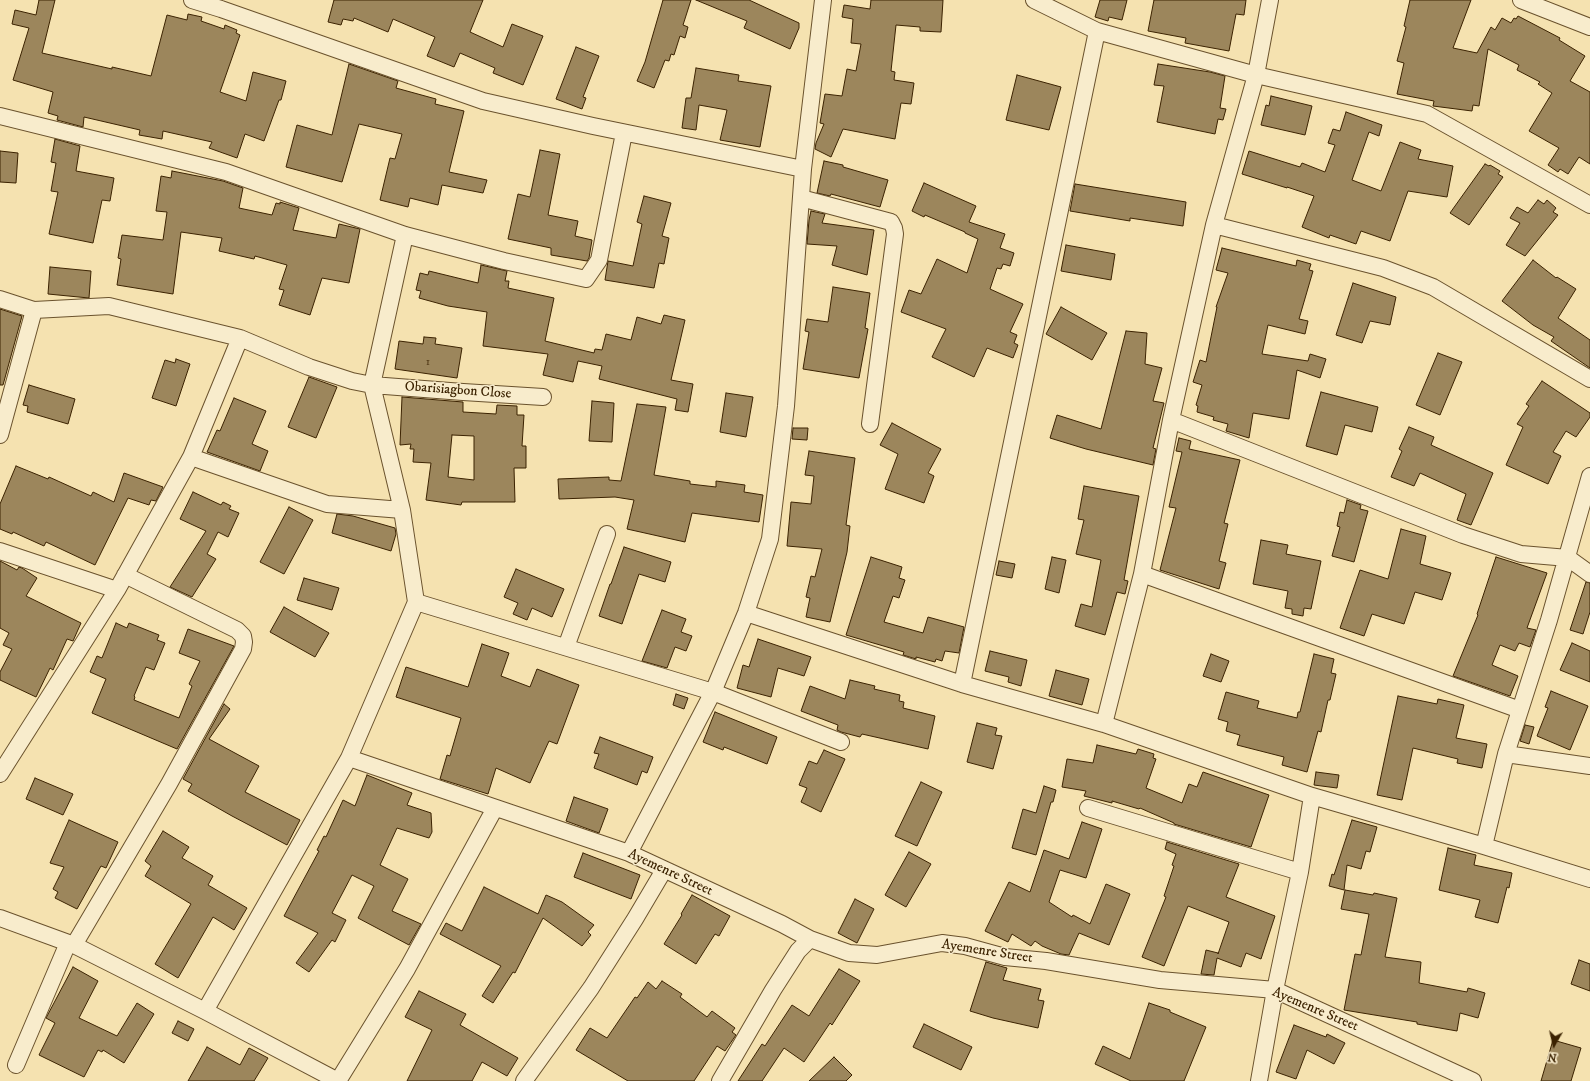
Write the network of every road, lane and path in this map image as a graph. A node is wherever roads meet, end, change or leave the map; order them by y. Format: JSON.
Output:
{"nodes":[{"id":1,"x":192,"y":0,"type":"edge"},
{"id":2,"x":823,"y":0,"type":"edge"},
{"id":3,"x":1034,"y":0,"type":"edge"},
{"id":4,"x":1270,"y":0,"type":"edge"},
{"id":5,"x":1522,"y":0,"type":"edge"},
{"id":6,"x":1590,"y":27,"type":"edge"},
{"id":7,"x":1096,"y":31,"type":"junction"},
{"id":8,"x":1256,"y":75,"type":"junction"},
{"id":9,"x":0,"y":116,"type":"edge"},
{"id":10,"x":624,"y":133,"type":"junction"},
{"id":11,"x":803,"y":169,"type":"junction"},
{"id":12,"x":801,"y":198,"type":"junction"},
{"id":13,"x":1590,"y":205,"type":"edge"},
{"id":14,"x":1214,"y":225,"type":"junction"},
{"id":15,"x":405,"y":235,"type":"junction"},
{"id":16,"x":0,"y":299,"type":"edge"},
{"id":17,"x":34,"y":310,"type":"junction"},
{"id":18,"x":240,"y":338,"type":"junction"},
{"id":19,"x":1590,"y":379,"type":"edge"},
{"id":20,"x":372,"y":385,"type":"junction"},
{"id":21,"x":543,"y":396,"type":"dead end"},
{"id":22,"x":1171,"y":420,"type":"junction"},
{"id":23,"x":870,"y":424,"type":"dead end"},
{"id":24,"x":0,"y":435,"type":"edge"},
{"id":25,"x":191,"y":457,"type":"junction"},
{"id":26,"x":1590,"y":476,"type":"edge"},
{"id":27,"x":402,"y":510,"type":"junction"},
{"id":28,"x":607,"y":534,"type":"dead end"},
{"id":29,"x":0,"y":551,"type":"edge"},
{"id":30,"x":1568,"y":558,"type":"junction"},
{"id":31,"x":1142,"y":574,"type":"junction"},
{"id":32,"x":1590,"y":574,"type":"edge"},
{"id":33,"x":125,"y":575,"type":"junction"},
{"id":34,"x":117,"y":590,"type":"junction"},
{"id":35,"x":416,"y":602,"type":"junction"},
{"id":36,"x":746,"y":613,"type":"junction"},
{"id":37,"x":566,"y":647,"type":"junction"},
{"id":38,"x":962,"y":684,"type":"junction"},
{"id":39,"x":713,"y":692,"type":"junction"},
{"id":40,"x":1520,"y":710,"type":"junction"},
{"id":41,"x":1104,"y":724,"type":"junction"},
{"id":42,"x":841,"y":742,"type":"dead end"},
{"id":43,"x":1506,"y":754,"type":"junction"},
{"id":44,"x":349,"y":758,"type":"junction"},
{"id":45,"x":1590,"y":766,"type":"edge"},
{"id":46,"x":0,"y":774,"type":"edge"},
{"id":47,"x":1312,"y":796,"type":"junction"},
{"id":48,"x":496,"y":808,"type":"junction"},
{"id":49,"x":1088,"y":808,"type":"dead end"},
{"id":50,"x":1484,"y":846,"type":"junction"},
{"id":51,"x":628,"y":853,"type":"junction"},
{"id":52,"x":664,"y":870,"type":"junction"},
{"id":53,"x":1300,"y":872,"type":"junction"},
{"id":54,"x":1590,"y":879,"type":"edge"},
{"id":55,"x":0,"y":918,"type":"edge"},
{"id":56,"x":810,"y":939,"type":"junction"},
{"id":57,"x":71,"y":944,"type":"junction"},
{"id":58,"x":1275,"y":990,"type":"junction"},
{"id":59,"x":205,"y":1011,"type":"junction"},
{"id":60,"x":16,"y":1065,"type":"dead end"},
{"id":61,"x":338,"y":1081,"type":"edge"},
{"id":62,"x":524,"y":1081,"type":"edge"},
{"id":63,"x":720,"y":1081,"type":"edge"},
{"id":64,"x":1259,"y":1081,"type":"edge"},
{"id":65,"x":1474,"y":1081,"type":"edge"}],
"edges":[{"from":1,"to":10,"type":"street"},
{"from":2,"to":11,"type":"street"},
{"from":3,"to":7,"type":"street"},
{"from":4,"to":8,"type":"street"},
{"from":5,"to":6,"type":"street"},
{"from":7,"to":8,"type":"street"},
{"from":7,"to":38,"type":"street"},
{"from":8,"to":13,"type":"street"},
{"from":8,"to":14,"type":"street"},
{"from":9,"to":15,"type":"street"},
{"from":10,"to":11,"type":"street"},
{"from":10,"to":15,"type":"street"},
{"from":11,"to":12,"type":"street"},
{"from":12,"to":23,"type":"street"},
{"from":12,"to":36,"type":"street"},
{"from":14,"to":19,"type":"street"},
{"from":14,"to":22,"type":"street"},
{"from":15,"to":20,"type":"street"},
{"from":16,"to":17,"type":"street"},
{"from":17,"to":18,"type":"street","name":"Obarisiagbon Close"},
{"from":17,"to":24,"type":"street"},
{"from":18,"to":20,"type":"street","name":"Obarisiagbon Close"},
{"from":18,"to":25,"type":"street"},
{"from":20,"to":21,"type":"street","name":"Obarisiagbon Close"},
{"from":20,"to":27,"type":"street"},
{"from":22,"to":30,"type":"street"},
{"from":22,"to":31,"type":"street"},
{"from":25,"to":27,"type":"street"},
{"from":25,"to":33,"type":"street"},
{"from":26,"to":30,"type":"street"},
{"from":27,"to":35,"type":"street"},
{"from":28,"to":37,"type":"street"},
{"from":29,"to":34,"type":"street"},
{"from":30,"to":32,"type":"street"},
{"from":30,"to":40,"type":"street"},
{"from":31,"to":40,"type":"street"},
{"from":31,"to":41,"type":"street"},
{"from":33,"to":34,"type":"street"},
{"from":33,"to":57,"type":"street"},
{"from":34,"to":46,"type":"street"},
{"from":35,"to":37,"type":"street"},
{"from":35,"to":44,"type":"street"},
{"from":36,"to":38,"type":"street"},
{"from":36,"to":39,"type":"street"},
{"from":37,"to":39,"type":"street"},
{"from":38,"to":41,"type":"street"},
{"from":39,"to":42,"type":"street"},
{"from":39,"to":51,"type":"street"},
{"from":40,"to":43,"type":"street"},
{"from":41,"to":47,"type":"street"},
{"from":43,"to":45,"type":"street"},
{"from":43,"to":50,"type":"street"},
{"from":44,"to":48,"type":"street","name":"Ayemenre Street"},
{"from":44,"to":59,"type":"street"},
{"from":47,"to":50,"type":"street"},
{"from":47,"to":53,"type":"street"},
{"from":48,"to":51,"type":"street","name":"Ayemenre Street"},
{"from":48,"to":61,"type":"street"},
{"from":49,"to":53,"type":"street"},
{"from":50,"to":54,"type":"street"},
{"from":51,"to":52,"type":"street","name":"Ayemenre Street"},
{"from":52,"to":56,"type":"street","name":"Ayemenre Street"},
{"from":52,"to":62,"type":"street"},
{"from":53,"to":58,"type":"street"},
{"from":55,"to":57,"type":"street"},
{"from":56,"to":58,"type":"street","name":"Ayemenre Street"},
{"from":56,"to":63,"type":"street"},
{"from":57,"to":59,"type":"street"},
{"from":57,"to":60,"type":"street"},
{"from":58,"to":64,"type":"street"},
{"from":58,"to":65,"type":"street","name":"Ayemenre Street"},
{"from":59,"to":61,"type":"street"}]}
